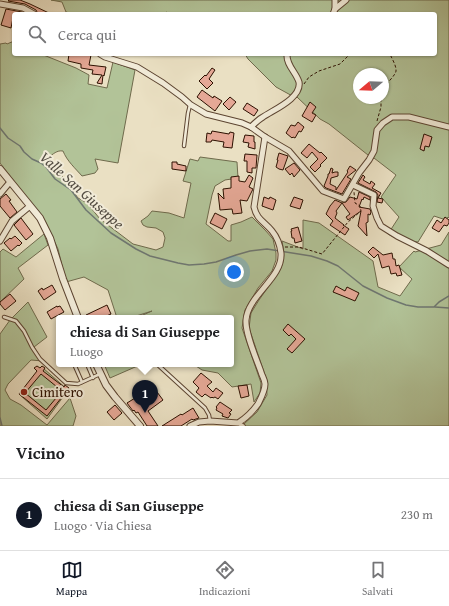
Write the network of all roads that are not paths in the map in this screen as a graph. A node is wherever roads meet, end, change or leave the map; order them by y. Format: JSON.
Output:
{"nodes":[{"id":1,"x":335,"y":0,"type":"edge"},
{"id":2,"x":346,"y":0,"type":"edge"},
{"id":3,"x":0,"y":4,"type":"edge"},
{"id":4,"x":30,"y":12,"type":"edge"},
{"id":5,"x":334,"y":12,"type":"edge"},
{"id":6,"x":103,"y":56,"type":"edge"},
{"id":7,"x":287,"y":56,"type":"edge"},
{"id":8,"x":190,"y":105,"type":"junction"},
{"id":9,"x":251,"y":127,"type":"junction"},
{"id":10,"x":449,"y":127,"type":"edge"},
{"id":11,"x":265,"y":137,"type":"junction"},
{"id":12,"x":184,"y":146,"type":"dead end"},
{"id":13,"x":0,"y":169,"type":"edge"},
{"id":14,"x":10,"y":182,"type":"junction"},
{"id":15,"x":353,"y":185,"type":"junction"},
{"id":16,"x":0,"y":194,"type":"edge"},
{"id":17,"x":30,"y":206,"type":"junction"},
{"id":18,"x":0,"y":241,"type":"edge"},
{"id":19,"x":449,"y":265,"type":"edge"},
{"id":20,"x":77,"y":315,"type":"edge"},
{"id":21,"x":4,"y":317,"type":"dead end"},
{"id":22,"x":75,"y":367,"type":"edge"},
{"id":23,"x":88,"y":367,"type":"edge"},
{"id":24,"x":97,"y":367,"type":"edge"},
{"id":25,"x":160,"y":367,"type":"edge"},
{"id":26,"x":100,"y":374,"type":"junction"},
{"id":27,"x":92,"y":378,"type":"junction"},
{"id":28,"x":82,"y":382,"type":"junction"},
{"id":29,"x":210,"y":421,"type":"junction"},
{"id":30,"x":238,"y":423,"type":"junction"},
{"id":31,"x":140,"y":426,"type":"edge"},
{"id":32,"x":190,"y":426,"type":"edge"},
{"id":33,"x":243,"y":426,"type":"edge"}],
"edges":[{"from":1,"to":5,"type":"street"},
{"from":2,"to":5,"type":"street"},
{"from":3,"to":4,"type":"street"},
{"from":6,"to":8,"type":"street"},
{"from":7,"to":9,"type":"street"},
{"from":8,"to":9,"type":"street"},
{"from":8,"to":12,"type":"lane"},
{"from":9,"to":11,"type":"street"},
{"from":10,"to":15,"type":"street"},
{"from":11,"to":15,"type":"street"},
{"from":11,"to":30,"type":"street"},
{"from":13,"to":14,"type":"street"},
{"from":14,"to":16,"type":"street"},
{"from":14,"to":17,"type":"street"},
{"from":15,"to":19,"type":"street"},
{"from":17,"to":18,"type":"street"},
{"from":17,"to":20,"type":"street"},
{"from":21,"to":28,"type":"lane"},
{"from":22,"to":28,"type":"lane"},
{"from":23,"to":27,"type":"lane"},
{"from":24,"to":26,"type":"street"},
{"from":25,"to":29,"type":"lane"},
{"from":26,"to":27,"type":"lane"},
{"from":26,"to":31,"type":"street"},
{"from":27,"to":28,"type":"lane"},
{"from":29,"to":30,"type":"street"},
{"from":29,"to":32,"type":"street"},
{"from":30,"to":33,"type":"street"}]}
